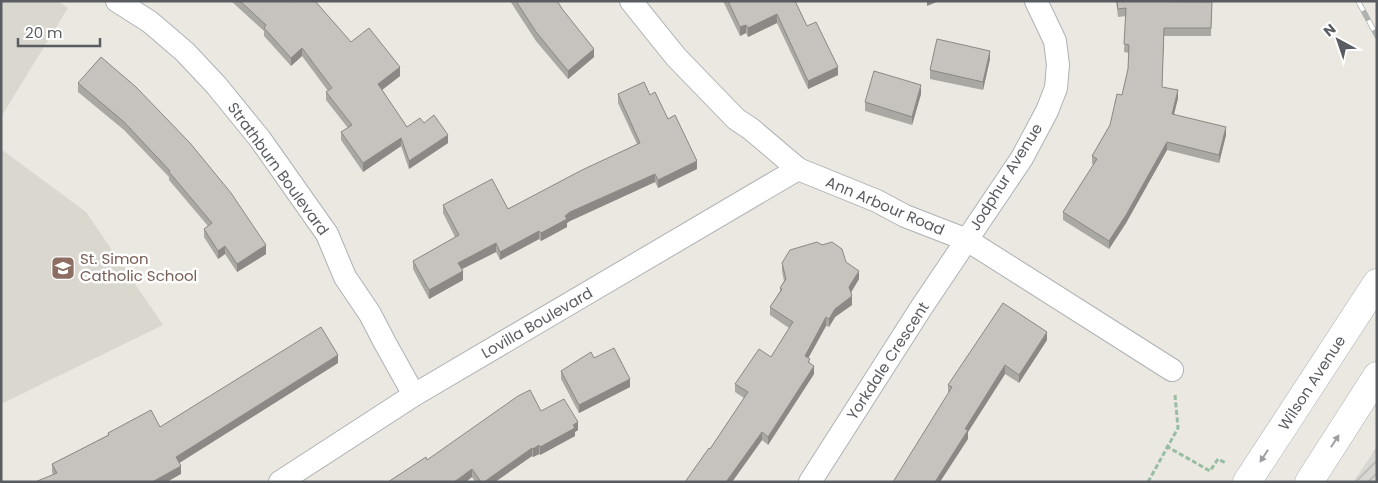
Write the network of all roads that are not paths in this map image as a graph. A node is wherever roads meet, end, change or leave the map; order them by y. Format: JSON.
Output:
{"nodes":[{"id":1,"x":117,"y":1,"type":"edge"},
{"id":2,"x":631,"y":1,"type":"edge"},
{"id":3,"x":1036,"y":1,"type":"edge"},
{"id":4,"x":798,"y":169,"type":"junction"},
{"id":5,"x":966,"y":240,"type":"junction"},
{"id":6,"x":1377,"y":283,"type":"edge"},
{"id":7,"x":1172,"y":370,"type":"road end"},
{"id":8,"x":1377,"y":376,"type":"edge"},
{"id":9,"x":414,"y":395,"type":"junction"},
{"id":10,"x":280,"y":482,"type":"edge"},
{"id":11,"x":810,"y":482,"type":"edge"},
{"id":12,"x":1247,"y":482,"type":"edge"},
{"id":13,"x":1309,"y":482,"type":"edge"}],
"edges":[{"from":1,"to":9,"type":"street","name":"Strathburn Boulevard"},
{"from":2,"to":4,"type":"street","name":"Ann Arbour Road"},
{"from":3,"to":5,"type":"street","name":"Jodphur Avenue"},
{"from":4,"to":5,"type":"street","name":"Ann Arbour Road"},
{"from":4,"to":9,"type":"street","name":"Lovilla Boulevard"},
{"from":5,"to":7,"type":"street","name":"Ann Arbour Road"},
{"from":5,"to":11,"type":"street","name":"Yorkdale Crescent"},
{"from":6,"to":12,"type":"main road","name":"Wilson Avenue","one_way":true},
{"from":13,"to":8,"type":"main road","one_way":true},
{"from":9,"to":10,"type":"street","name":"Lovilla Boulevard"}]}
